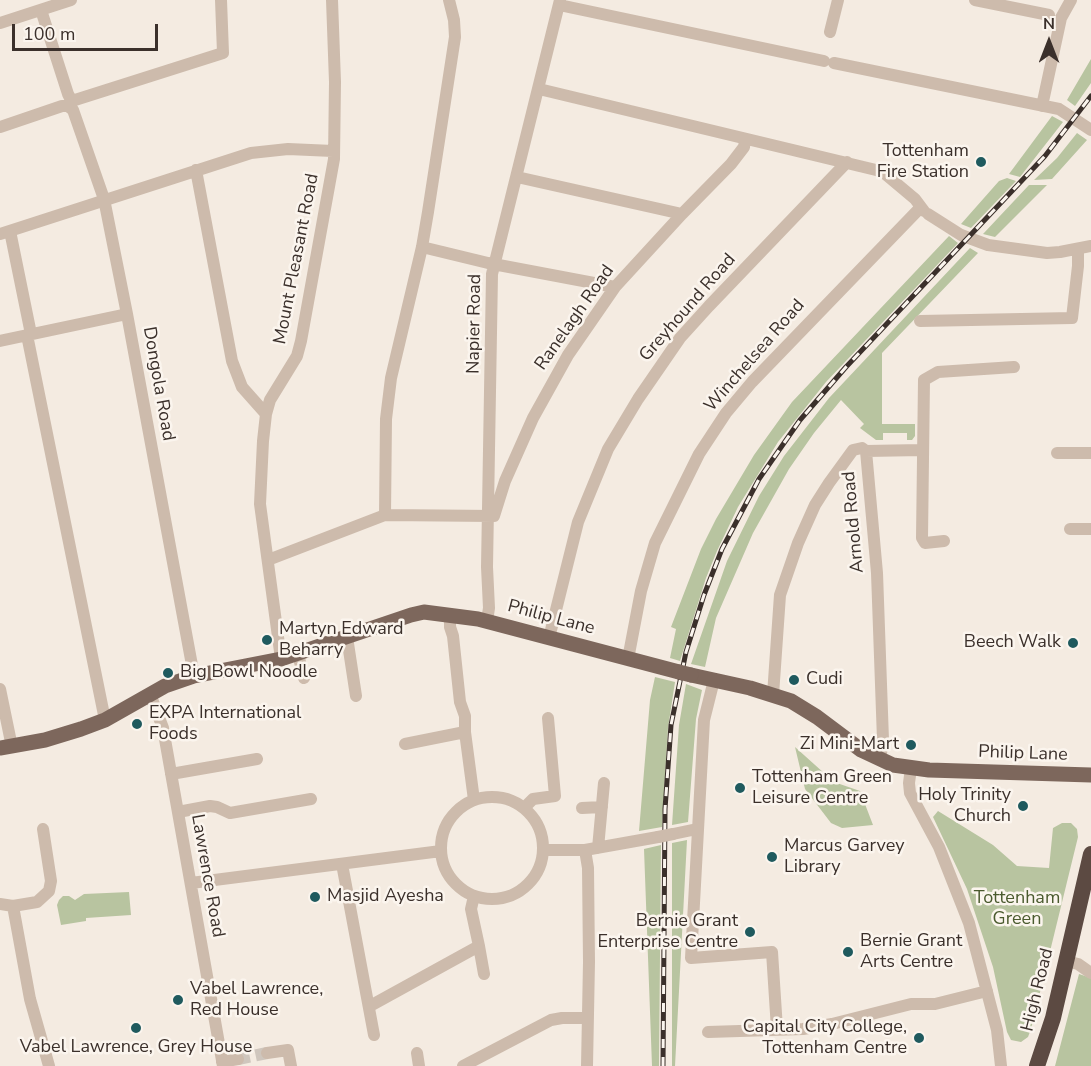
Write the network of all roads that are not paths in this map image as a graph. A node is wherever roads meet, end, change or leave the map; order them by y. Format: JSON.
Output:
{"nodes":[{"id":1,"x":71,"y":0,"type":"edge"},
{"id":2,"x":221,"y":0,"type":"edge"},
{"id":3,"x":332,"y":0,"type":"edge"},
{"id":4,"x":449,"y":0,"type":"edge"},
{"id":5,"x":838,"y":0,"type":"edge"},
{"id":6,"x":975,"y":0,"type":"edge"},
{"id":7,"x":1071,"y":0,"type":"edge"},
{"id":8,"x":559,"y":3,"type":"edge"},
{"id":9,"x":41,"y":10,"type":"junction"},
{"id":10,"x":1049,"y":15,"type":"dead end"},
{"id":11,"x":0,"y":23,"type":"edge"},
{"id":12,"x":830,"y":32,"type":"dead end"},
{"id":13,"x":539,"y":89,"type":"junction"},
{"id":14,"x":70,"y":103,"type":"junction"},
{"id":15,"x":1042,"y":106,"type":"junction"},
{"id":16,"x":0,"y":127,"type":"edge"},
{"id":17,"x":1091,"y":130,"type":"edge"},
{"id":18,"x":745,"y":139,"type":"junction"},
{"id":19,"x":333,"y":151,"type":"junction"},
{"id":20,"x":847,"y":162,"type":"junction"},
{"id":21,"x":196,"y":170,"type":"junction"},
{"id":22,"x":517,"y":177,"type":"junction"},
{"id":23,"x":104,"y":199,"type":"junction"},
{"id":24,"x":924,"y":211,"type":"junction"},
{"id":25,"x":682,"y":214,"type":"junction"},
{"id":26,"x":5,"y":233,"type":"edge"},
{"id":27,"x":1091,"y":246,"type":"edge"},
{"id":28,"x":422,"y":248,"type":"junction"},
{"id":29,"x":1077,"y":250,"type":"junction"},
{"id":30,"x":494,"y":264,"type":"junction"},
{"id":31,"x":615,"y":287,"type":"junction"},
{"id":32,"x":127,"y":314,"type":"junction"},
{"id":33,"x":920,"y":321,"type":"dead end"},
{"id":34,"x":29,"y":335,"type":"junction"},
{"id":35,"x":0,"y":341,"type":"edge"},
{"id":36,"x":1014,"y":367,"type":"dead end"},
{"id":37,"x":266,"y":414,"type":"junction"},
{"id":38,"x":922,"y":450,"type":"junction"},
{"id":39,"x":866,"y":451,"type":"junction"},
{"id":40,"x":1057,"y":453,"type":"dead end"},
{"id":41,"x":1091,"y":453,"type":"edge"},
{"id":42,"x":488,"y":479,"type":"junction"},
{"id":43,"x":505,"y":481,"type":"junction"},
{"id":44,"x":385,"y":515,"type":"junction"},
{"id":45,"x":488,"y":517,"type":"junction"},
{"id":46,"x":1070,"y":529,"type":"dead end"},
{"id":47,"x":1091,"y":529,"type":"edge"},
{"id":48,"x":944,"y":541,"type":"dead end"},
{"id":49,"x":268,"y":560,"type":"junction"},
{"id":50,"x":450,"y":614,"type":"junction"},
{"id":51,"x":487,"y":621,"type":"junction"},
{"id":52,"x":347,"y":637,"type":"junction"},
{"id":53,"x":549,"y":638,"type":"junction"},
{"id":54,"x":298,"y":654,"type":"junction"},
{"id":55,"x":281,"y":659,"type":"junction"},
{"id":56,"x":628,"y":659,"type":"junction"},
{"id":57,"x":194,"y":676,"type":"junction"},
{"id":58,"x":304,"y":678,"type":"dead end"},
{"id":59,"x":714,"y":680,"type":"junction"},
{"id":60,"x":0,"y":689,"type":"edge"},
{"id":61,"x":150,"y":694,"type":"junction"},
{"id":62,"x":773,"y":694,"type":"junction"},
{"id":63,"x":356,"y":696,"type":"dead end"},
{"id":64,"x":548,"y":718,"type":"dead end"},
{"id":65,"x":105,"y":720,"type":"junction"},
{"id":66,"x":465,"y":732,"type":"junction"},
{"id":67,"x":405,"y":744,"type":"dead end"},
{"id":68,"x":6,"y":747,"type":"edge"},
{"id":69,"x":257,"y":759,"type":"dead end"},
{"id":70,"x":880,"y":760,"type":"junction"},
{"id":71,"x":911,"y":768,"type":"junction"},
{"id":72,"x":171,"y":774,"type":"junction"},
{"id":73,"x":1091,"y":776,"type":"edge"},
{"id":74,"x":604,"y":783,"type":"dead end"},
{"id":75,"x":311,"y":799,"type":"dead end"},
{"id":76,"x":474,"y":800,"type":"junction"},
{"id":77,"x":582,"y":807,"type":"dead end"},
{"id":78,"x":602,"y":807,"type":"junction"},
{"id":79,"x":524,"y":808,"type":"junction"},
{"id":80,"x":178,"y":812,"type":"junction"},
{"id":81,"x":43,"y":829,"type":"dead end"},
{"id":82,"x":697,"y":829,"type":"junction"},
{"id":83,"x":598,"y":848,"type":"junction"},
{"id":84,"x":543,"y":850,"type":"junction"},
{"id":85,"x":585,"y":850,"type":"junction"},
{"id":86,"x":441,"y":851,"type":"junction"},
{"id":87,"x":1091,"y":854,"type":"edge"},
{"id":88,"x":342,"y":864,"type":"junction"},
{"id":89,"x":191,"y":883,"type":"junction"},
{"id":90,"x":474,"y":896,"type":"junction"},
{"id":91,"x":0,"y":904,"type":"edge"},
{"id":92,"x":13,"y":906,"type":"junction"},
{"id":93,"x":479,"y":946,"type":"junction"},
{"id":94,"x":1066,"y":961,"type":"junction"},
{"id":95,"x":1091,"y":973,"type":"edge"},
{"id":96,"x":484,"y":974,"type":"dead end"},
{"id":97,"x":987,"y":991,"type":"junction"},
{"id":98,"x":370,"y":1006,"type":"junction"},
{"id":99,"x":588,"y":1018,"type":"junction"},
{"id":100,"x":777,"y":1029,"type":"junction"},
{"id":101,"x":708,"y":1032,"type":"dead end"},
{"id":102,"x":374,"y":1035,"type":"dead end"},
{"id":103,"x":267,"y":1053,"type":"tunnel mouth"},
{"id":104,"x":417,"y":1053,"type":"dead end"},
{"id":105,"x":238,"y":1059,"type":"tunnel mouth"},
{"id":106,"x":222,"y":1064,"type":"edge"},
{"id":107,"x":49,"y":1066,"type":"edge"},
{"id":108,"x":291,"y":1066,"type":"edge"},
{"id":109,"x":419,"y":1066,"type":"edge"},
{"id":110,"x":463,"y":1066,"type":"edge"},
{"id":111,"x":587,"y":1066,"type":"edge"},
{"id":112,"x":1001,"y":1066,"type":"edge"},
{"id":113,"x":1037,"y":1066,"type":"edge"}],
"edges":[{"from":1,"to":9,"type":"street"},
{"from":2,"to":14,"type":"street"},
{"from":3,"to":19,"type":"street","name":"Mount Pleasant Road"},
{"from":4,"to":28,"type":"street"},
{"from":5,"to":12,"type":"street"},
{"from":6,"to":10,"type":"street"},
{"from":7,"to":15,"type":"street"},
{"from":8,"to":13,"type":"street","name":"Napier Road"},
{"from":8,"to":15,"type":"street"},
{"from":9,"to":11,"type":"street"},
{"from":9,"to":14,"type":"street","name":"Dongola Road"},
{"from":13,"to":18,"type":"street"},
{"from":13,"to":22,"type":"street","name":"Napier Road"},
{"from":14,"to":16,"type":"street"},
{"from":14,"to":23,"type":"street","name":"Dongola Road"},
{"from":15,"to":17,"type":"street"},
{"from":18,"to":20,"type":"street"},
{"from":18,"to":25,"type":"street","name":"Ranelagh Road"},
{"from":19,"to":21,"type":"street"},
{"from":19,"to":37,"type":"street","name":"Mount Pleasant Road"},
{"from":20,"to":24,"type":"street"},
{"from":20,"to":53,"type":"street","name":"Greyhound Road"},
{"from":21,"to":23,"type":"street"},
{"from":21,"to":37,"type":"street"},
{"from":22,"to":25,"type":"street"},
{"from":22,"to":30,"type":"street","name":"Napier Road"},
{"from":23,"to":26,"type":"street"},
{"from":23,"to":32,"type":"street","name":"Dongola Road"},
{"from":24,"to":29,"type":"street"},
{"from":24,"to":56,"type":"street","name":"Winchelsea Road"},
{"from":25,"to":31,"type":"street","name":"Ranelagh Road"},
{"from":26,"to":34,"type":"street"},
{"from":27,"to":29,"type":"street"},
{"from":28,"to":30,"type":"street"},
{"from":28,"to":44,"type":"street"},
{"from":29,"to":33,"type":"street"},
{"from":30,"to":31,"type":"street"},
{"from":30,"to":42,"type":"street","name":"Napier Road"},
{"from":31,"to":43,"type":"street","name":"Ranelagh Road"},
{"from":32,"to":34,"type":"street"},
{"from":32,"to":57,"type":"street","name":"Dongola Road"},
{"from":34,"to":35,"type":"street"},
{"from":34,"to":65,"type":"street"},
{"from":36,"to":38,"type":"street"},
{"from":37,"to":49,"type":"street","name":"Mount Pleasant Road"},
{"from":38,"to":39,"type":"street"},
{"from":38,"to":48,"type":"street"},
{"from":39,"to":62,"type":"street","name":"Arnold Road"},
{"from":39,"to":70,"type":"street","name":"Arnold Road"},
{"from":40,"to":41,"type":"street"},
{"from":42,"to":43,"type":"street"},
{"from":42,"to":45,"type":"street","name":"Napier Road"},
{"from":43,"to":45,"type":"street","name":"Ranelagh Road"},
{"from":44,"to":45,"type":"street"},
{"from":44,"to":49,"type":"street"},
{"from":45,"to":51,"type":"street","name":"Napier Road"},
{"from":46,"to":47,"type":"street"},
{"from":49,"to":55,"type":"street","name":"Mount Pleasant Road"},
{"from":50,"to":51,"type":"main road","name":"Philip Lane"},
{"from":50,"to":52,"type":"main road","name":"Philip Lane"},
{"from":50,"to":66,"type":"street"},
{"from":51,"to":53,"type":"main road","name":"Philip Lane"},
{"from":52,"to":54,"type":"main road","name":"Philip Lane"},
{"from":52,"to":63,"type":"street"},
{"from":53,"to":56,"type":"main road","name":"Philip Lane"},
{"from":54,"to":55,"type":"main road","name":"Philip Lane"},
{"from":54,"to":58,"type":"street"},
{"from":55,"to":57,"type":"main road","name":"Philip Lane"},
{"from":56,"to":59,"type":"main road","name":"Philip Lane","bridge":true},
{"from":57,"to":61,"type":"main road","name":"Philip Lane"},
{"from":59,"to":62,"type":"main road","name":"Philip Lane"},
{"from":59,"to":82,"type":"street"},
{"from":60,"to":68,"type":"street"},
{"from":61,"to":65,"type":"main road","name":"Philip Lane"},
{"from":61,"to":72,"type":"street","name":"Lawrence Road"},
{"from":62,"to":70,"type":"main road","name":"Philip Lane"},
{"from":64,"to":79,"type":"street"},
{"from":65,"to":68,"type":"main road","name":"Philip Lane"},
{"from":66,"to":67,"type":"street"},
{"from":66,"to":76,"type":"street"},
{"from":69,"to":72,"type":"street"},
{"from":70,"to":71,"type":"main road","name":"Philip Lane"},
{"from":71,"to":73,"type":"main road","name":"Philip Lane"},
{"from":71,"to":97,"type":"street"},
{"from":72,"to":80,"type":"street","name":"Lawrence Road"},
{"from":74,"to":78,"type":"street"},
{"from":75,"to":80,"type":"street"},
{"from":76,"to":79,"type":"street"},
{"from":76,"to":86,"type":"street"},
{"from":77,"to":78,"type":"street"},
{"from":78,"to":83,"type":"street"},
{"from":79,"to":84,"type":"street"},
{"from":80,"to":89,"type":"street","name":"Lawrence Road"},
{"from":81,"to":92,"type":"street"},
{"from":82,"to":83,"type":"street","bridge":true},
{"from":82,"to":100,"type":"street"},
{"from":83,"to":85,"type":"street"},
{"from":84,"to":85,"type":"street"},
{"from":84,"to":90,"type":"street"},
{"from":85,"to":99,"type":"street"},
{"from":86,"to":88,"type":"street"},
{"from":86,"to":90,"type":"street"},
{"from":87,"to":94,"type":"highway","name":"High Road"},
{"from":88,"to":89,"type":"street"},
{"from":88,"to":98,"type":"street"},
{"from":89,"to":106,"type":"street","name":"Lawrence Road"},
{"from":90,"to":93,"type":"street"},
{"from":91,"to":92,"type":"street"},
{"from":92,"to":107,"type":"street"},
{"from":93,"to":96,"type":"street"},
{"from":93,"to":98,"type":"street"},
{"from":94,"to":95,"type":"street"},
{"from":94,"to":113,"type":"highway","name":"High Road"},
{"from":97,"to":100,"type":"street"},
{"from":97,"to":112,"type":"street"},
{"from":98,"to":102,"type":"street"},
{"from":99,"to":110,"type":"street"},
{"from":99,"to":111,"type":"street"},
{"from":100,"to":101,"type":"street"},
{"from":103,"to":108,"type":"street"},
{"from":104,"to":109,"type":"street"},
{"from":105,"to":106,"type":"street"}]}
